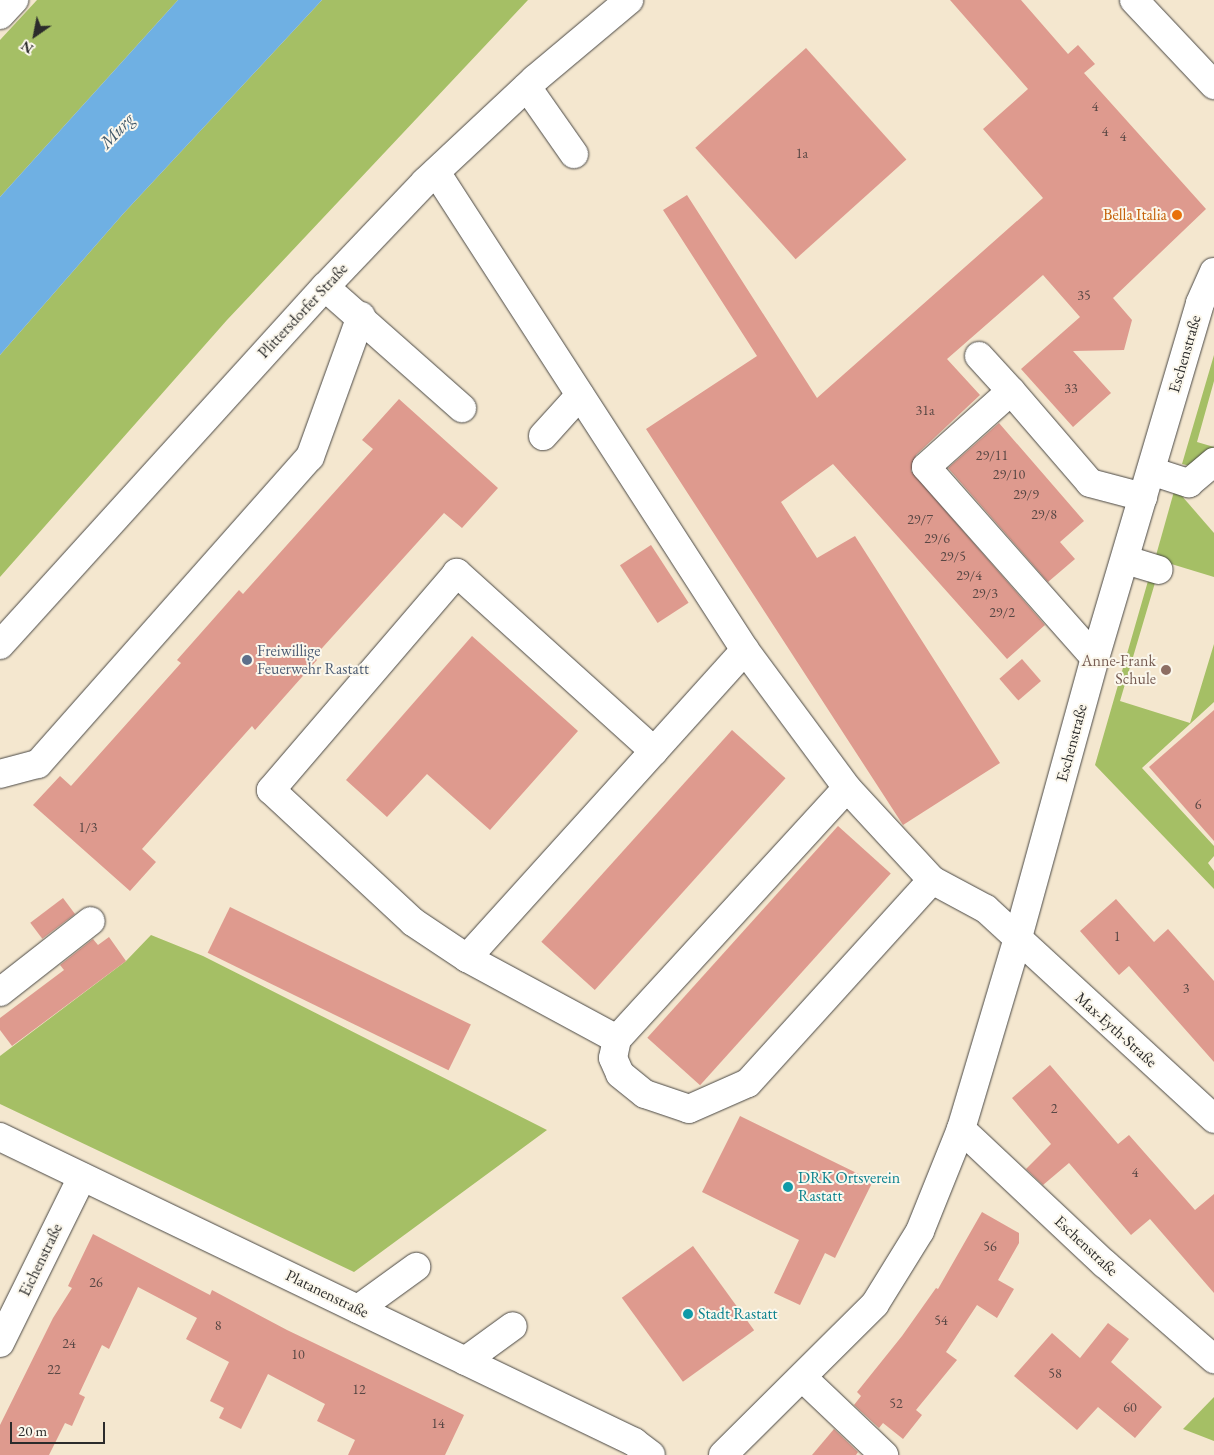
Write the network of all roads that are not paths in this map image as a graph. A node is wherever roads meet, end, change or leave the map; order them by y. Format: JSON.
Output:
{"nodes":[{"id":1,"x":14,"y":0,"type":"edge"},
{"id":2,"x":629,"y":0,"type":"edge"},
{"id":3,"x":1134,"y":0,"type":"edge"},
{"id":4,"x":0,"y":15,"type":"edge"},
{"id":5,"x":1214,"y":85,"type":"edge"},
{"id":6,"x":527,"y":87,"type":"junction"},
{"id":7,"x":574,"y":154,"type":"dead end"},
{"id":8,"x":436,"y":172,"type":"junction"},
{"id":9,"x":1214,"y":272,"type":"edge"},
{"id":10,"x":325,"y":287,"type":"junction"},
{"id":11,"x":361,"y":316,"type":"junction"},
{"id":12,"x":979,"y":356,"type":"dead end"},
{"id":13,"x":1011,"y":392,"type":"junction"},
{"id":14,"x":580,"y":395,"type":"junction"},
{"id":15,"x":462,"y":408,"type":"dead end"},
{"id":16,"x":542,"y":436,"type":"dead end"},
{"id":17,"x":1214,"y":462,"type":"edge"},
{"id":18,"x":1150,"y":471,"type":"junction"},
{"id":19,"x":1143,"y":497,"type":"junction"},
{"id":20,"x":1126,"y":560,"type":"junction"},
{"id":21,"x":1159,"y":570,"type":"dead end"},
{"id":22,"x":0,"y":645,"type":"edge"},
{"id":23,"x":745,"y":650,"type":"junction"},
{"id":24,"x":1095,"y":658,"type":"junction"},
{"id":25,"x":654,"y":752,"type":"junction"},
{"id":26,"x":0,"y":774,"type":"edge"},
{"id":27,"x":847,"y":788,"type":"junction"},
{"id":28,"x":932,"y":880,"type":"junction"},
{"id":29,"x":91,"y":920,"type":"dead end"},
{"id":30,"x":1017,"y":941,"type":"junction"},
{"id":31,"x":467,"y":958,"type":"junction"},
{"id":32,"x":0,"y":992,"type":"edge"},
{"id":33,"x":617,"y":1039,"type":"junction"},
{"id":34,"x":1214,"y":1119,"type":"edge"},
{"id":35,"x":961,"y":1129,"type":"junction"},
{"id":36,"x":0,"y":1136,"type":"edge"},
{"id":37,"x":82,"y":1177,"type":"junction"},
{"id":38,"x":416,"y":1267,"type":"dead end"},
{"id":39,"x":358,"y":1309,"type":"junction"},
{"id":40,"x":514,"y":1326,"type":"dead end"},
{"id":41,"x":0,"y":1343,"type":"edge"},
{"id":42,"x":1214,"y":1359,"type":"edge"},
{"id":43,"x":465,"y":1361,"type":"junction"},
{"id":44,"x":803,"y":1378,"type":"junction"},
{"id":45,"x":651,"y":1455,"type":"edge"},
{"id":46,"x":723,"y":1455,"type":"edge"},
{"id":47,"x":884,"y":1455,"type":"edge"}],
"edges":[{"from":1,"to":4,"type":"street"},
{"from":2,"to":6,"type":"street","name":"Plittersdorfer Straße"},
{"from":3,"to":5,"type":"street"},
{"from":6,"to":7,"type":"street"},
{"from":6,"to":8,"type":"street","name":"Plittersdorfer Straße"},
{"from":8,"to":10,"type":"street","name":"Plittersdorfer Straße"},
{"from":8,"to":14,"type":"street","name":"Max-Eyth-Straße"},
{"from":9,"to":18,"type":"street","name":"Eschenstraße"},
{"from":10,"to":11,"type":"street"},
{"from":10,"to":22,"type":"street","name":"Plittersdorfer Straße"},
{"from":11,"to":15,"type":"street"},
{"from":11,"to":26,"type":"street"},
{"from":12,"to":13,"type":"street"},
{"from":13,"to":19,"type":"street"},
{"from":13,"to":24,"type":"street"},
{"from":14,"to":16,"type":"street"},
{"from":14,"to":23,"type":"street","name":"Max-Eyth-Straße"},
{"from":17,"to":18,"type":"street"},
{"from":18,"to":19,"type":"street","name":"Eschenstraße"},
{"from":19,"to":20,"type":"street","name":"Eschenstraße"},
{"from":20,"to":21,"type":"street"},
{"from":20,"to":24,"type":"street","name":"Eschenstraße"},
{"from":23,"to":25,"type":"street"},
{"from":23,"to":27,"type":"street","name":"Max-Eyth-Straße"},
{"from":24,"to":30,"type":"street","name":"Eschenstraße"},
{"from":25,"to":31,"type":"street"},
{"from":25,"to":31,"type":"street"},
{"from":27,"to":28,"type":"street","name":"Max-Eyth-Straße"},
{"from":27,"to":33,"type":"street"},
{"from":28,"to":30,"type":"street","name":"Max-Eyth-Straße"},
{"from":28,"to":33,"type":"street"},
{"from":29,"to":32,"type":"street"},
{"from":30,"to":34,"type":"street","name":"Max-Eyth-Straße"},
{"from":30,"to":35,"type":"street","name":"Eschenstraße"},
{"from":31,"to":33,"type":"street"},
{"from":35,"to":42,"type":"street","name":"Eschenstraße"},
{"from":35,"to":44,"type":"street","name":"Eschenstraße"},
{"from":36,"to":37,"type":"street","name":"Platanenstraße"},
{"from":37,"to":39,"type":"street","name":"Platanenstraße"},
{"from":37,"to":41,"type":"street","name":"Eichenstraße"},
{"from":38,"to":39,"type":"street"},
{"from":39,"to":43,"type":"street","name":"Platanenstraße"},
{"from":40,"to":43,"type":"street"},
{"from":43,"to":45,"type":"street","name":"Platanenstraße"},
{"from":44,"to":46,"type":"street","name":"Eschenstraße"},
{"from":44,"to":47,"type":"street"}]}
